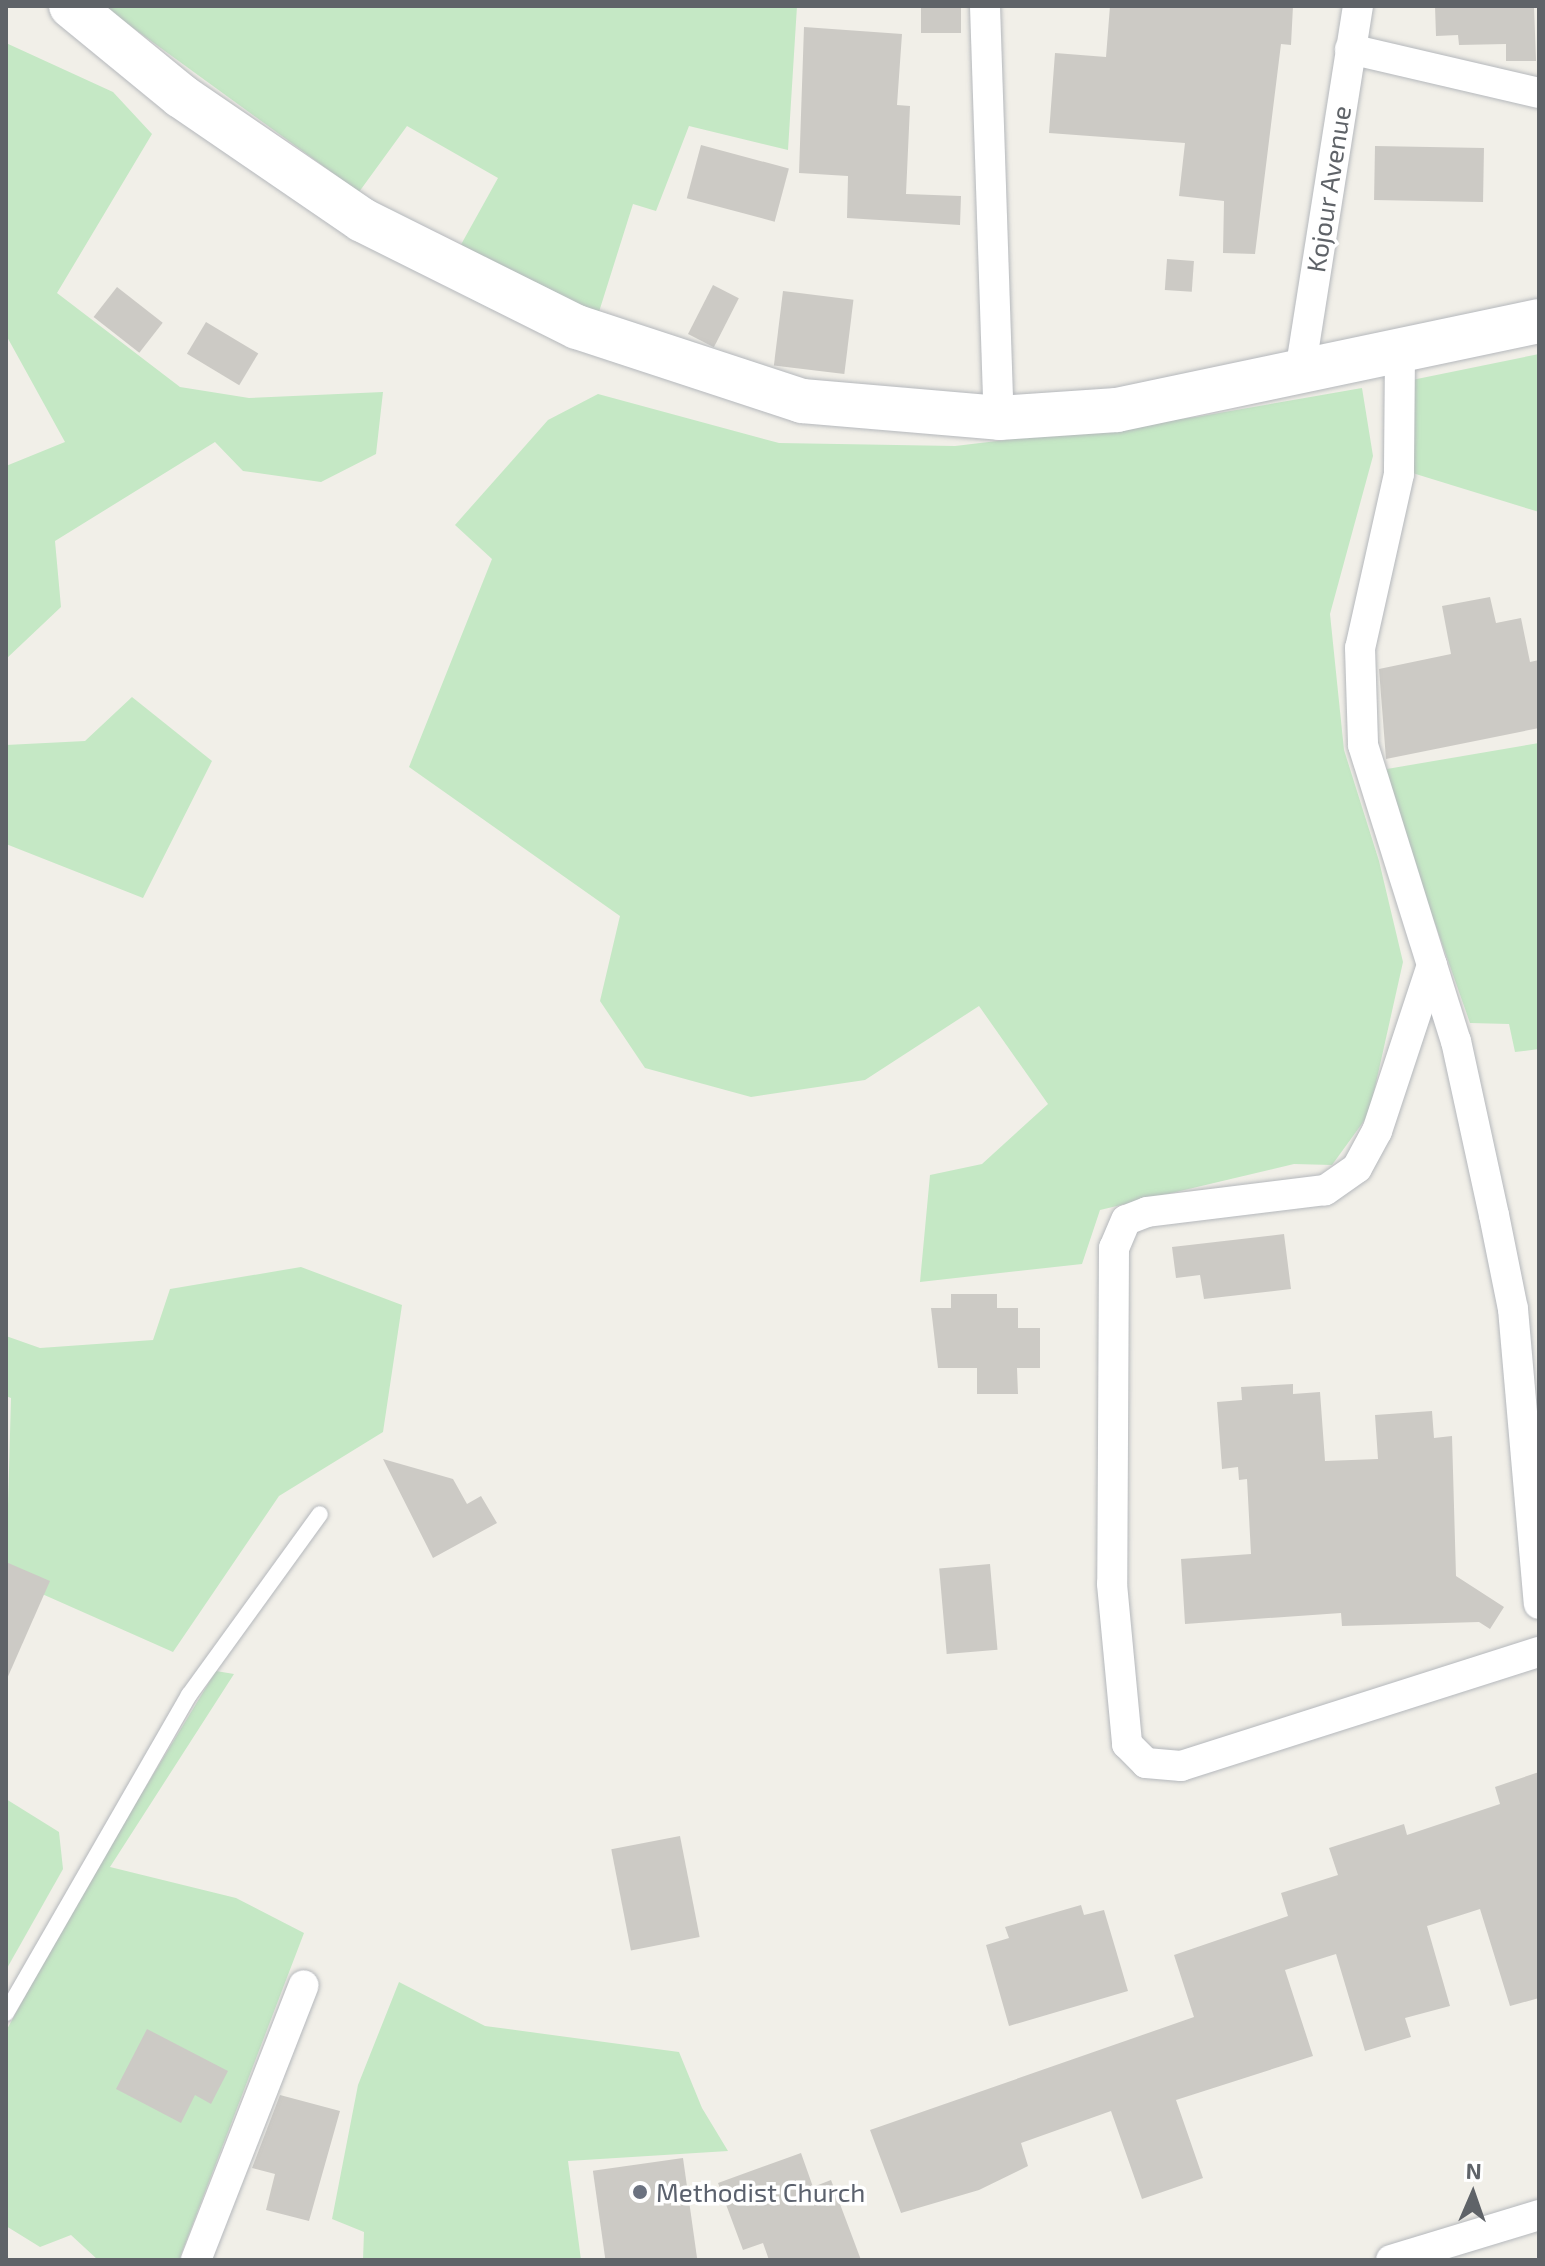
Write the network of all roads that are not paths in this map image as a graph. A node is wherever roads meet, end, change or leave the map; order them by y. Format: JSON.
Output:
{"nodes":[{"id":1,"x":71,"y":6,"type":"edge"},
{"id":2,"x":985,"y":6,"type":"edge"},
{"id":3,"x":1358,"y":6,"type":"edge"},
{"id":4,"x":1350,"y":49,"type":"junction"},
{"id":5,"x":1539,"y":93,"type":"edge"},
{"id":6,"x":1539,"y":321,"type":"edge"},
{"id":7,"x":1400,"y":353,"type":"junction"},
{"id":8,"x":1300,"y":372,"type":"junction"},
{"id":9,"x":999,"y":418,"type":"junction"},
{"id":10,"x":1432,"y":965,"type":"junction"},
{"id":11,"x":320,"y":1514,"type":"dead end"},
{"id":12,"x":1539,"y":1604,"type":"edge"},
{"id":13,"x":1539,"y":1652,"type":"edge"},
{"id":14,"x":304,"y":1985,"type":"dead end"},
{"id":15,"x":6,"y":2013,"type":"edge"},
{"id":16,"x":1539,"y":2215,"type":"edge"},
{"id":17,"x":196,"y":2260,"type":"edge"},
{"id":18,"x":1391,"y":2260,"type":"edge"}],
"edges":[{"from":1,"to":9,"type":"street"},
{"from":2,"to":9,"type":"street"},
{"from":3,"to":4,"type":"street","name":"Kojour Avenue"},
{"from":4,"to":5,"type":"street"},
{"from":4,"to":8,"type":"street","name":"Kojour Avenue"},
{"from":6,"to":7,"type":"street"},
{"from":7,"to":8,"type":"street"},
{"from":7,"to":10,"type":"street"},
{"from":8,"to":9,"type":"street"},
{"from":10,"to":12,"type":"street"},
{"from":10,"to":13,"type":"street"},
{"from":11,"to":15,"type":"lane"},
{"from":14,"to":17,"type":"street"},
{"from":16,"to":18,"type":"street"}]}
